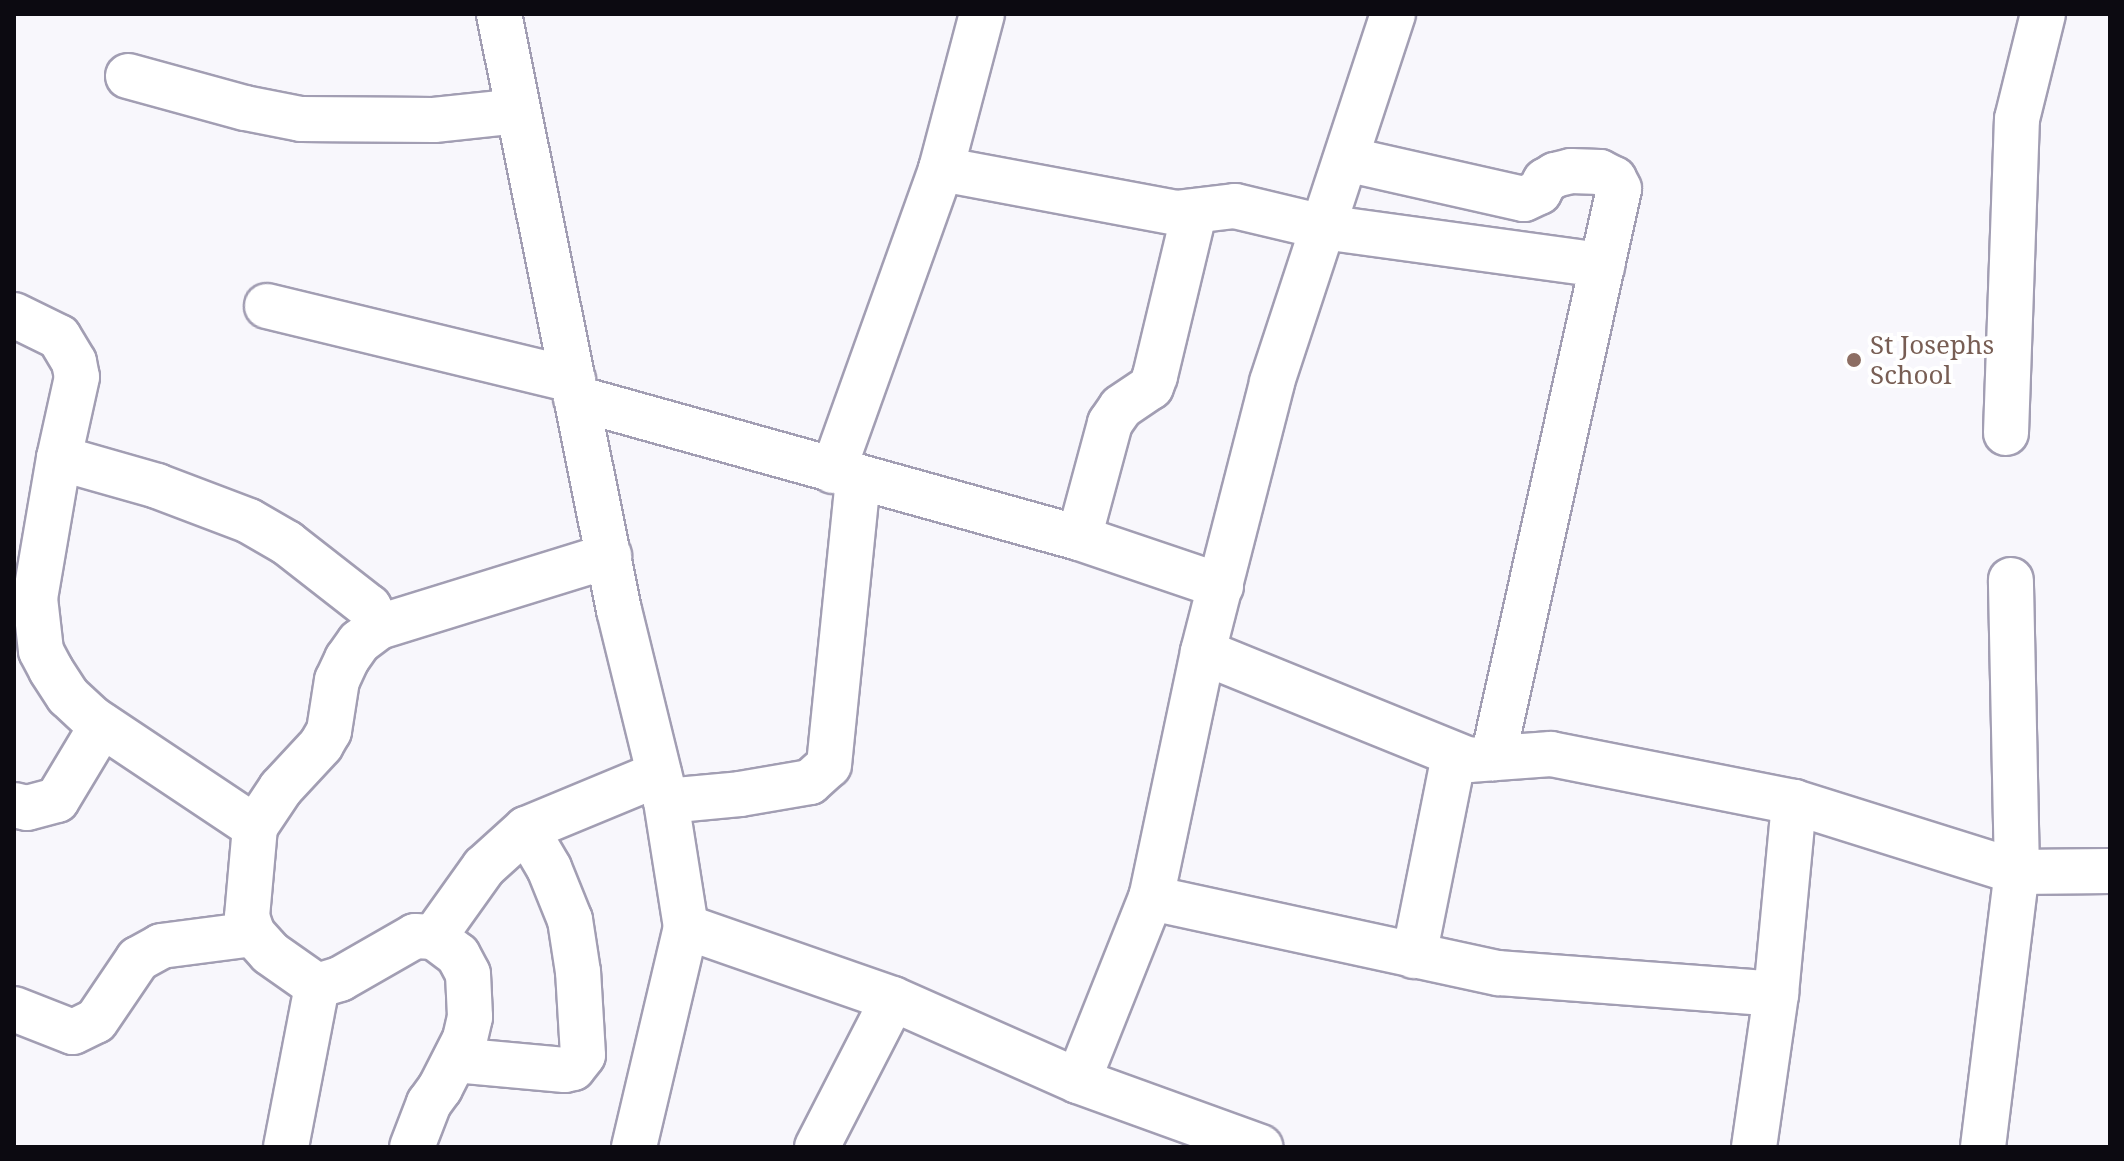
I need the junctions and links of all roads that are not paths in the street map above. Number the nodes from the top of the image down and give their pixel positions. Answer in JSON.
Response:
{"nodes":[{"id":1,"x":499,"y":14,"type":"edge"},
{"id":2,"x":982,"y":14,"type":"edge"},
{"id":3,"x":1393,"y":14,"type":"edge"},
{"id":4,"x":2043,"y":14,"type":"edge"},
{"id":5,"x":128,"y":76,"type":"dead end"},
{"id":6,"x":518,"y":111,"type":"junction"},
{"id":7,"x":1346,"y":159,"type":"junction"},
{"id":8,"x":941,"y":169,"type":"junction"},
{"id":9,"x":1194,"y":213,"type":"junction"},
{"id":10,"x":1323,"y":227,"type":"junction"},
{"id":11,"x":1602,"y":265,"type":"junction"},
{"id":12,"x":267,"y":306,"type":"dead end"},
{"id":13,"x":14,"y":315,"type":"edge"},
{"id":14,"x":574,"y":389,"type":"junction"},
{"id":15,"x":2006,"y":433,"type":"dead end"},
{"id":16,"x":59,"y":458,"type":"junction"},
{"id":17,"x":846,"y":475,"type":"junction"},
{"id":18,"x":1079,"y":538,"type":"junction"},
{"id":19,"x":609,"y":556,"type":"junction"},
{"id":20,"x":2011,"y":580,"type":"dead end"},
{"id":21,"x":1221,"y":586,"type":"junction"},
{"id":22,"x":26,"y":619,"type":"edge"},
{"id":23,"x":379,"y":627,"type":"junction"},
{"id":24,"x":1203,"y":652,"type":"junction"},
{"id":25,"x":102,"y":725,"type":"junction"},
{"id":26,"x":1474,"y":756,"type":"junction"},
{"id":27,"x":662,"y":787,"type":"junction"},
{"id":28,"x":1794,"y":802,"type":"junction"},
{"id":29,"x":14,"y":805,"type":"edge"},
{"id":30,"x":255,"y":827,"type":"junction"},
{"id":31,"x":526,"y":829,"type":"junction"},
{"id":32,"x":2110,"y":871,"type":"edge"},
{"id":33,"x":2017,"y":872,"type":"junction"},
{"id":34,"x":1151,"y":898,"type":"junction"},
{"id":35,"x":686,"y":927,"type":"junction"},
{"id":36,"x":253,"y":934,"type":"junction"},
{"id":37,"x":434,"y":937,"type":"junction"},
{"id":38,"x":1414,"y":956,"type":"junction"},
{"id":39,"x":317,"y":986,"type":"junction"},
{"id":40,"x":1776,"y":994,"type":"junction"},
{"id":41,"x":893,"y":999,"type":"junction"},
{"id":42,"x":14,"y":1009,"type":"edge"},
{"id":43,"x":455,"y":1060,"type":"junction"},
{"id":44,"x":1078,"y":1081,"type":"junction"},
{"id":45,"x":286,"y":1147,"type":"edge"},
{"id":46,"x":412,"y":1147,"type":"edge"},
{"id":47,"x":634,"y":1147,"type":"edge"},
{"id":48,"x":817,"y":1147,"type":"edge"},
{"id":49,"x":1260,"y":1147,"type":"edge"},
{"id":50,"x":1754,"y":1147,"type":"edge"},
{"id":51,"x":1983,"y":1147,"type":"edge"}],
"edges":[{"from":1,"to":6,"type":"street"},
{"from":2,"to":8,"type":"street"},
{"from":3,"to":7,"type":"street"},
{"from":4,"to":15,"type":"street"},
{"from":5,"to":6,"type":"street"},
{"from":6,"to":14,"type":"street"},
{"from":7,"to":10,"type":"street"},
{"from":7,"to":11,"type":"street"},
{"from":8,"to":9,"type":"street"},
{"from":8,"to":17,"type":"street"},
{"from":9,"to":10,"type":"street"},
{"from":9,"to":18,"type":"street"},
{"from":10,"to":11,"type":"street"},
{"from":10,"to":21,"type":"street"},
{"from":11,"to":26,"type":"street"},
{"from":12,"to":14,"type":"street"},
{"from":13,"to":16,"type":"street"},
{"from":14,"to":17,"type":"street"},
{"from":14,"to":19,"type":"street"},
{"from":16,"to":22,"type":"street"},
{"from":16,"to":23,"type":"street"},
{"from":17,"to":18,"type":"street"},
{"from":17,"to":27,"type":"street"},
{"from":18,"to":21,"type":"street"},
{"from":19,"to":23,"type":"street"},
{"from":19,"to":27,"type":"street"},
{"from":20,"to":33,"type":"street"},
{"from":21,"to":24,"type":"street"},
{"from":22,"to":25,"type":"street"},
{"from":23,"to":30,"type":"street"},
{"from":24,"to":26,"type":"street"},
{"from":24,"to":34,"type":"street"},
{"from":25,"to":29,"type":"street"},
{"from":25,"to":30,"type":"street"},
{"from":26,"to":28,"type":"street"},
{"from":26,"to":38,"type":"street"},
{"from":27,"to":31,"type":"street"},
{"from":27,"to":35,"type":"street"},
{"from":28,"to":33,"type":"street"},
{"from":28,"to":40,"type":"street"},
{"from":30,"to":36,"type":"street"},
{"from":31,"to":37,"type":"street"},
{"from":31,"to":43,"type":"street"},
{"from":32,"to":33,"type":"street"},
{"from":33,"to":51,"type":"street"},
{"from":34,"to":38,"type":"street"},
{"from":34,"to":44,"type":"street"},
{"from":35,"to":41,"type":"street"},
{"from":35,"to":47,"type":"street"},
{"from":36,"to":39,"type":"street"},
{"from":36,"to":42,"type":"street"},
{"from":37,"to":39,"type":"street"},
{"from":37,"to":43,"type":"street"},
{"from":38,"to":40,"type":"street"},
{"from":39,"to":45,"type":"street"},
{"from":40,"to":50,"type":"street"},
{"from":41,"to":44,"type":"street"},
{"from":41,"to":48,"type":"street"},
{"from":43,"to":46,"type":"street"},
{"from":44,"to":49,"type":"street"}]}
